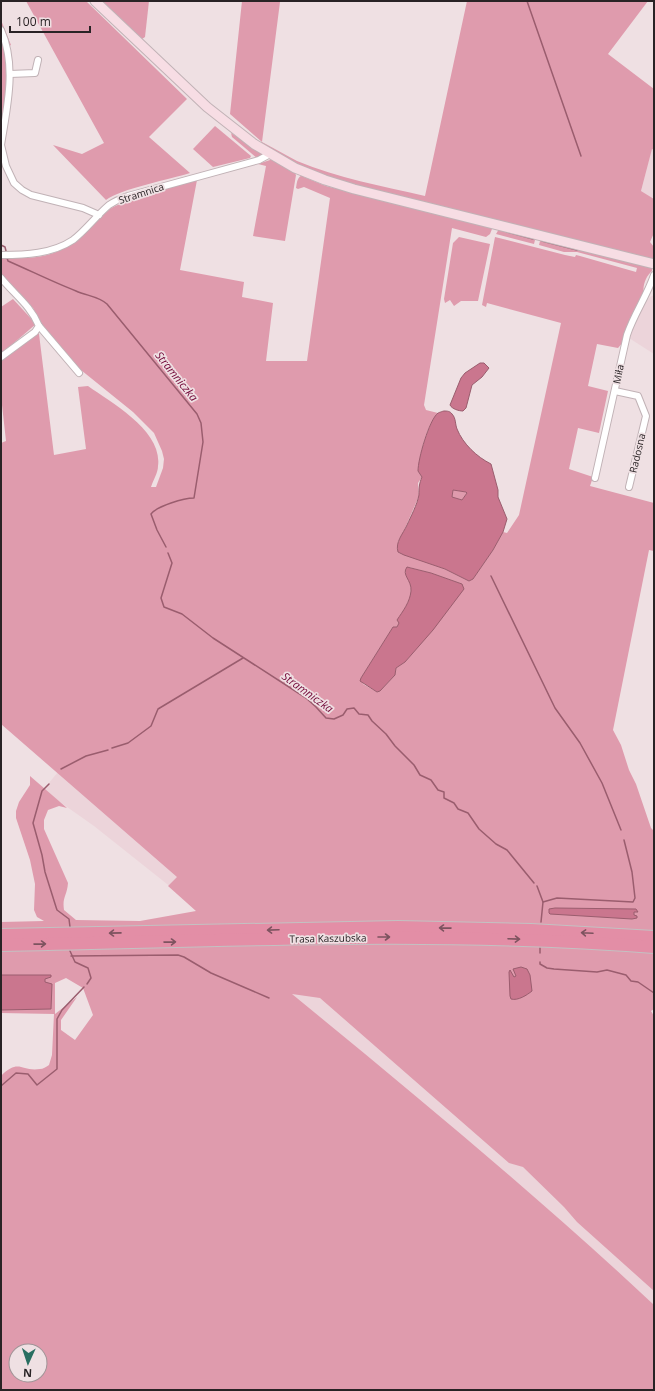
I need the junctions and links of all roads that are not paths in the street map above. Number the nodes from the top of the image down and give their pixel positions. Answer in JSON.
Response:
{"nodes":[{"id":1,"x":95,"y":1,"type":"edge"},
{"id":2,"x":1,"y":30,"type":"edge"},
{"id":3,"x":38,"y":60,"type":"dead end"},
{"id":4,"x":10,"y":74,"type":"junction"},
{"id":5,"x":270,"y":154,"type":"junction"},
{"id":6,"x":99,"y":215,"type":"junction"},
{"id":7,"x":1,"y":255,"type":"edge"},
{"id":8,"x":654,"y":264,"type":"edge"},
{"id":9,"x":654,"y":275,"type":"edge"},
{"id":10,"x":1,"y":278,"type":"edge"},
{"id":11,"x":39,"y":326,"type":"junction"},
{"id":12,"x":1,"y":357,"type":"edge"},
{"id":13,"x":79,"y":373,"type":"dead end"},
{"id":14,"x":615,"y":391,"type":"junction"},
{"id":15,"x":595,"y":478,"type":"dead end"},
{"id":16,"x":630,"y":487,"type":"dead end"},
{"id":17,"x":1,"y":936,"type":"edge"},
{"id":18,"x":654,"y":937,"type":"edge"},
{"id":19,"x":1,"y":945,"type":"edge"},
{"id":20,"x":654,"y":947,"type":"edge"}],
"edges":[{"from":1,"to":5,"type":"main road"},
{"from":2,"to":4,"type":"street"},
{"from":3,"to":4,"type":"street"},
{"from":4,"to":6,"type":"street"},
{"from":5,"to":6,"type":"street","name":"Stramnica"},
{"from":5,"to":8,"type":"main road"},
{"from":6,"to":7,"type":"street","name":"Stramnica"},
{"from":9,"to":14,"type":"street","name":"Miła"},
{"from":10,"to":11,"type":"street"},
{"from":11,"to":12,"type":"street"},
{"from":11,"to":13,"type":"street"},
{"from":14,"to":15,"type":"street","name":"Miła"},
{"from":14,"to":16,"type":"street","name":"Radosna"},
{"from":18,"to":17,"type":"highway","name":"Trasa Kaszubska","one_way":true},
{"from":19,"to":20,"type":"highway","name":"Trasa Kaszubska","one_way":true}]}
